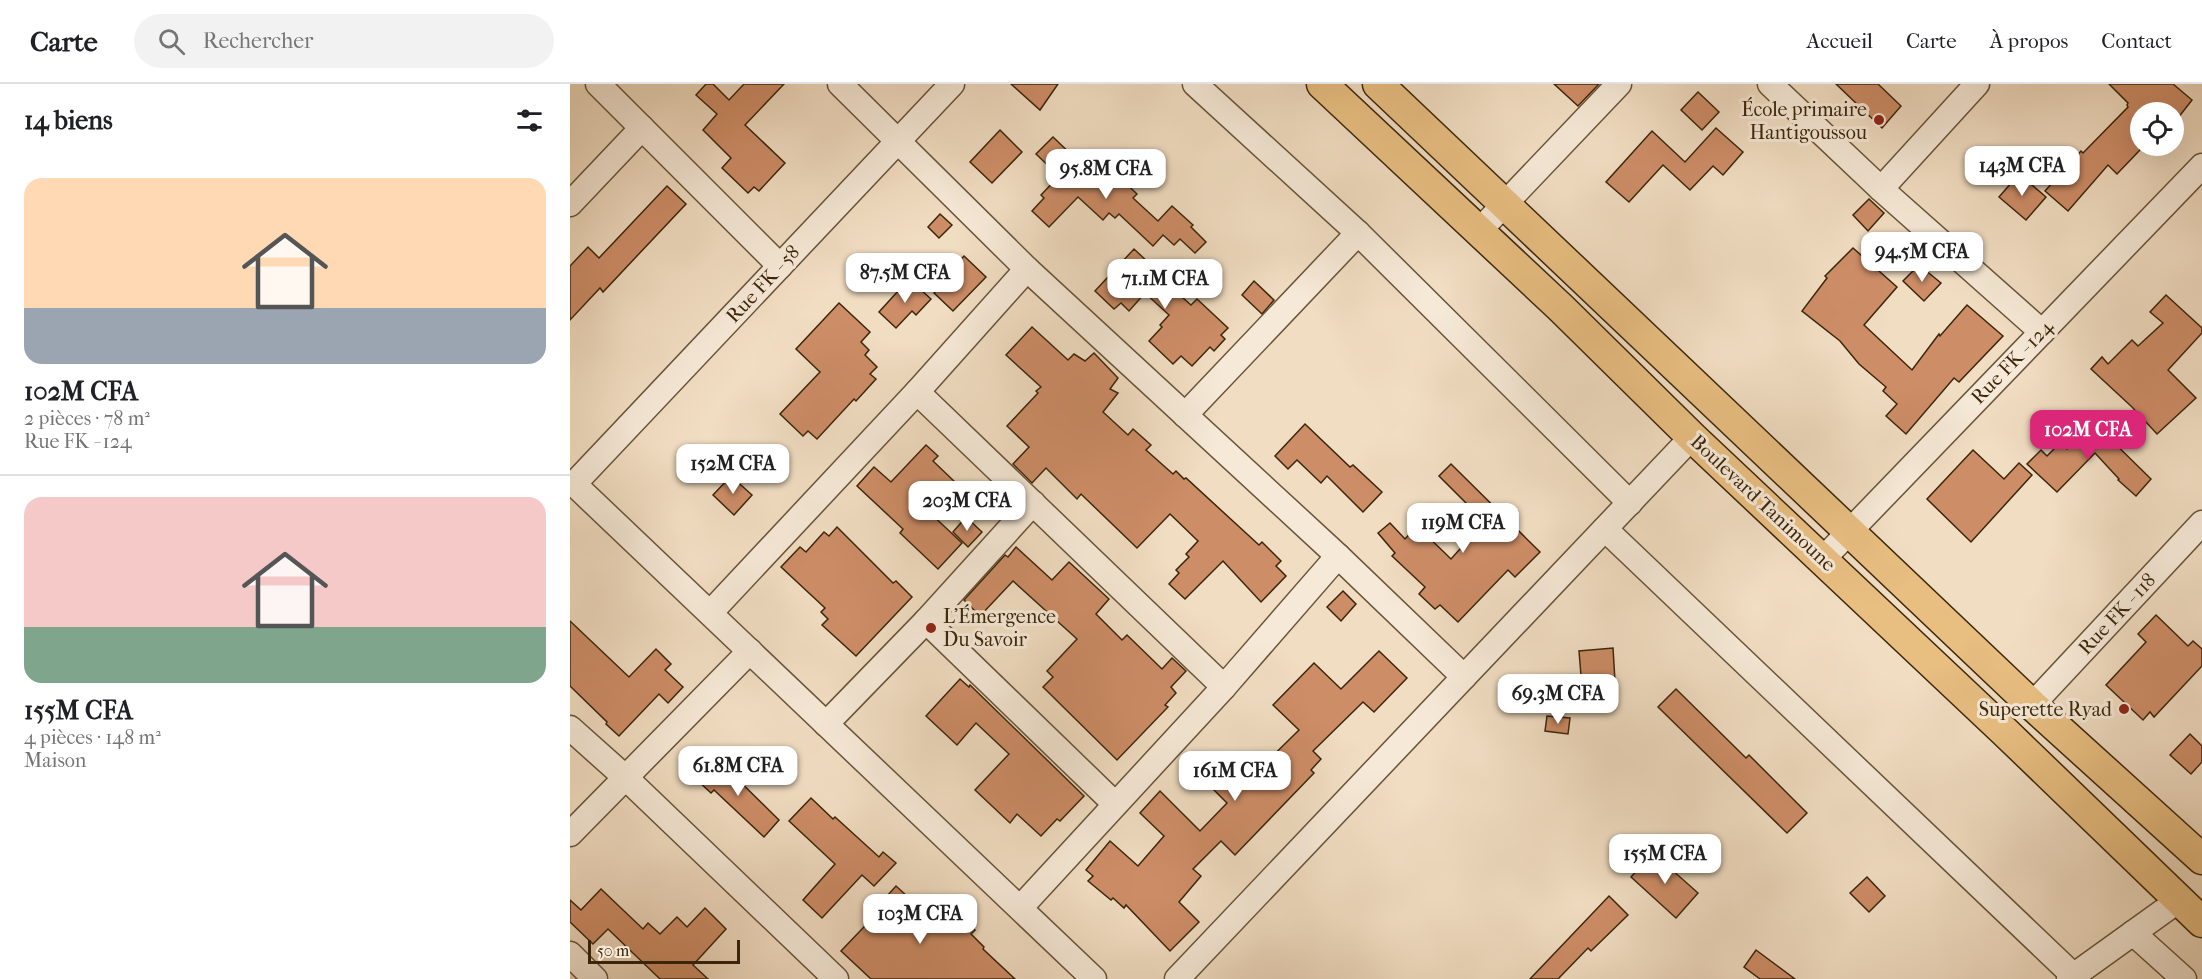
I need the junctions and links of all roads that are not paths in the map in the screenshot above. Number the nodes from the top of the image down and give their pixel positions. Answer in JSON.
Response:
{"nodes":[{"id":1,"x":598,"y":84,"type":"edge"},
{"id":2,"x":840,"y":84,"type":"edge"},
{"id":3,"x":952,"y":84,"type":"edge"},
{"id":4,"x":1195,"y":84,"type":"edge"},
{"id":5,"x":1322,"y":84,"type":"edge"},
{"id":6,"x":1378,"y":84,"type":"edge"},
{"id":7,"x":1619,"y":84,"type":"edge"},
{"id":8,"x":1770,"y":84,"type":"edge"},
{"id":9,"x":1977,"y":84,"type":"edge"},
{"id":10,"x":642,"y":128,"type":"junction"},
{"id":11,"x":898,"y":141,"type":"junction"},
{"id":12,"x":2202,"y":166,"type":"edge"},
{"id":13,"x":1881,"y":189,"type":"junction"},
{"id":14,"x":570,"y":204,"type":"edge"},
{"id":15,"x":1506,"y":204,"type":"junction"},
{"id":16,"x":1479,"y":231,"type":"junction"},
{"id":17,"x":1358,"y":233,"type":"junction"},
{"id":18,"x":780,"y":266,"type":"junction"},
{"id":19,"x":1027,"y":269,"type":"junction"},
{"id":20,"x":2042,"y":332,"type":"junction"},
{"id":21,"x":917,"y":392,"type":"junction"},
{"id":22,"x":1185,"y":415,"type":"junction"},
{"id":23,"x":1692,"y":437,"type":"junction"},
{"id":24,"x":572,"y":484,"type":"edge"},
{"id":25,"x":1033,"y":503,"type":"junction"},
{"id":26,"x":1630,"y":503,"type":"junction"},
{"id":27,"x":2202,"y":523,"type":"edge"},
{"id":28,"x":1605,"y":529,"type":"junction"},
{"id":29,"x":1848,"y":532,"type":"junction"},
{"id":30,"x":1338,"y":556,"type":"junction"},
{"id":31,"x":1823,"y":559,"type":"junction"},
{"id":32,"x":710,"y":613,"type":"junction"},
{"id":33,"x":926,"y":621,"type":"junction"},
{"id":34,"x":750,"y":651,"type":"junction"},
{"id":35,"x":1464,"y":677,"type":"junction"},
{"id":36,"x":1224,"y":687,"type":"junction"},
{"id":37,"x":2032,"y":705,"type":"junction"},
{"id":38,"x":826,"y":724,"type":"junction"},
{"id":39,"x":570,"y":728,"type":"edge"},
{"id":40,"x":626,"y":778,"type":"junction"},
{"id":41,"x":1115,"y":804,"type":"junction"},
{"id":42,"x":570,"y":834,"type":"edge"},
{"id":43,"x":2202,"y":859,"type":"edge"},
{"id":44,"x":2202,"y":878,"type":"edge"},
{"id":45,"x":2179,"y":900,"type":"junction"},
{"id":46,"x":1020,"y":908,"type":"junction"},
{"id":47,"x":2202,"y":922,"type":"edge"},
{"id":48,"x":2133,"y":933,"type":"junction"},
{"id":49,"x":570,"y":954,"type":"edge"},
{"id":50,"x":2073,"y":978,"type":"edge"},
{"id":51,"x":595,"y":979,"type":"edge"},
{"id":52,"x":836,"y":979,"type":"edge"},
{"id":53,"x":1094,"y":979,"type":"edge"},
{"id":54,"x":1177,"y":979,"type":"edge"},
{"id":55,"x":2184,"y":979,"type":"edge"}],
"edges":[{"from":1,"to":10,"type":"street"},
{"from":2,"to":11,"type":"street"},
{"from":3,"to":11,"type":"street","name":"Rue FK - 58"},
{"from":4,"to":17,"type":"street"},
{"from":5,"to":16,"type":"main road","name":"Boulevard Tanimoune"},
{"from":6,"to":15,"type":"main road","name":"Boulevard Tanimoune"},
{"from":7,"to":15,"type":"street"},
{"from":8,"to":13,"type":"street"},
{"from":9,"to":13,"type":"street"},
{"from":10,"to":14,"type":"street"},
{"from":10,"to":18,"type":"street"},
{"from":11,"to":18,"type":"street","name":"Rue FK - 58"},
{"from":11,"to":19,"type":"street"},
{"from":12,"to":20,"type":"street","name":"Rue FK - 124"},
{"from":13,"to":20,"type":"street"},
{"from":15,"to":16,"type":"street"},
{"from":15,"to":29,"type":"main road","name":"Boulevard Tanimoune"},
{"from":16,"to":23,"type":"main road","name":"Boulevard Tanimoune"},
{"from":17,"to":22,"type":"street"},
{"from":17,"to":26,"type":"street"},
{"from":18,"to":24,"type":"street","name":"Rue FK - 58"},
{"from":19,"to":21,"type":"street"},
{"from":19,"to":22,"type":"street"},
{"from":20,"to":29,"type":"street","name":"Rue FK - 124"},
{"from":21,"to":25,"type":"street"},
{"from":21,"to":32,"type":"street"},
{"from":22,"to":30,"type":"street"},
{"from":23,"to":26,"type":"street"},
{"from":23,"to":31,"type":"main road","name":"Boulevard Tanimoune"},
{"from":24,"to":32,"type":"street"},
{"from":25,"to":33,"type":"street"},
{"from":25,"to":36,"type":"street"},
{"from":26,"to":28,"type":"street"},
{"from":27,"to":37,"type":"street","name":"Rue FK - 118"},
{"from":28,"to":35,"type":"street"},
{"from":28,"to":50,"type":"street"},
{"from":29,"to":31,"type":"street","name":"Rue FK - 124"},
{"from":29,"to":37,"type":"main road","name":"Boulevard Tanimoune"},
{"from":30,"to":35,"type":"street"},
{"from":30,"to":36,"type":"street"},
{"from":31,"to":45,"type":"main road","name":"Boulevard Tanimoune"},
{"from":32,"to":34,"type":"street"},
{"from":33,"to":38,"type":"street"},
{"from":33,"to":41,"type":"street"},
{"from":34,"to":38,"type":"street"},
{"from":34,"to":40,"type":"street"},
{"from":35,"to":54,"type":"street"},
{"from":36,"to":41,"type":"street"},
{"from":37,"to":43,"type":"main road","name":"Boulevard Tanimoune"},
{"from":38,"to":46,"type":"street"},
{"from":39,"to":40,"type":"street"},
{"from":40,"to":42,"type":"street"},
{"from":40,"to":52,"type":"street"},
{"from":41,"to":46,"type":"street"},
{"from":44,"to":45,"type":"main road"},
{"from":45,"to":47,"type":"main road","name":"Boulevard Tanimoune"},
{"from":45,"to":48,"type":"street"},
{"from":46,"to":53,"type":"street"},
{"from":48,"to":50,"type":"street"},
{"from":48,"to":55,"type":"street"},
{"from":49,"to":51,"type":"street"}]}
